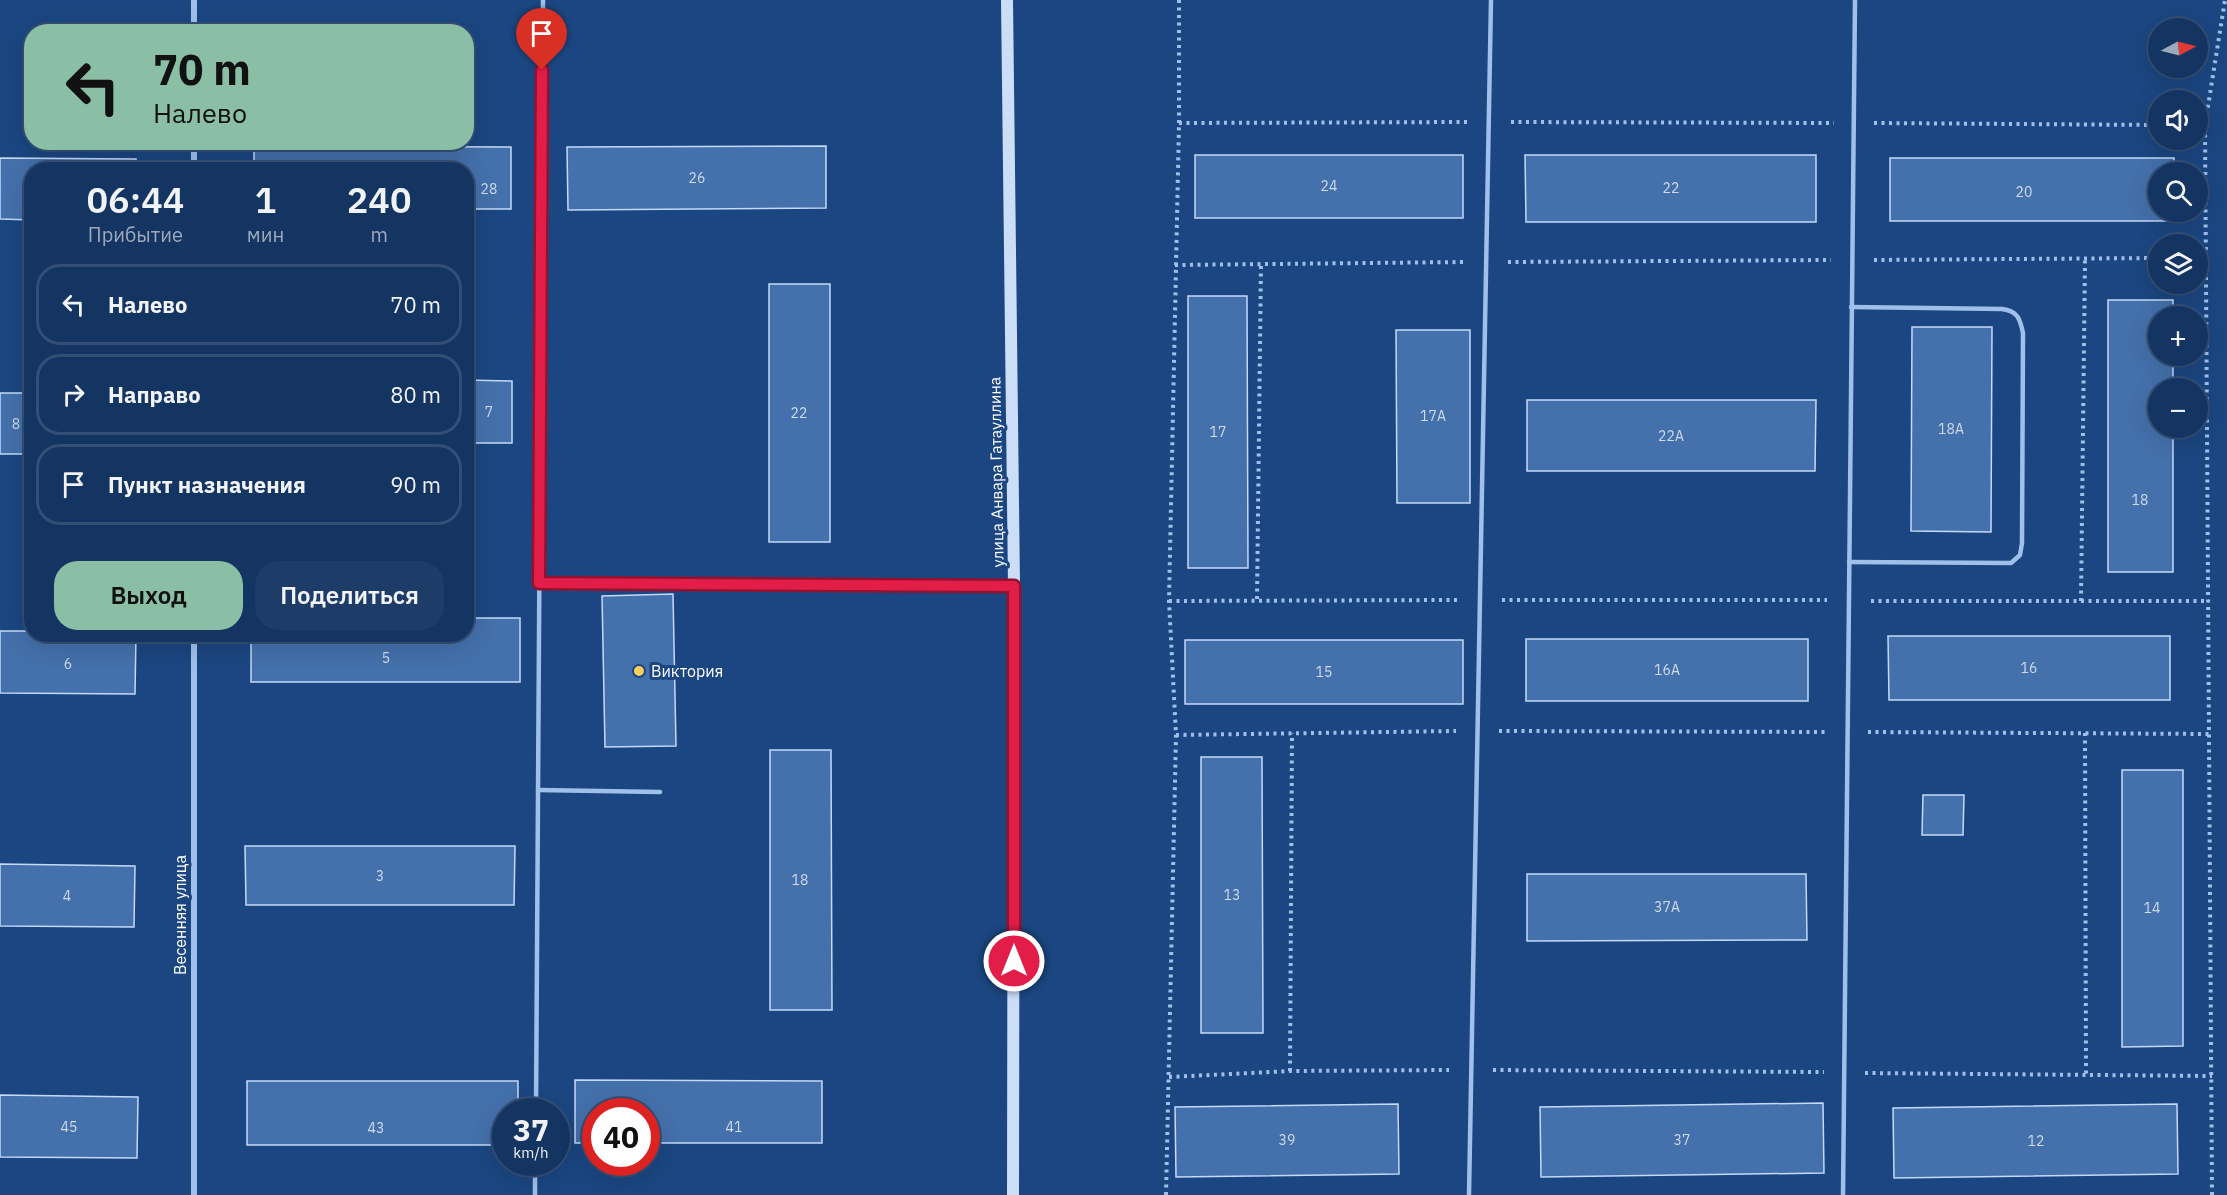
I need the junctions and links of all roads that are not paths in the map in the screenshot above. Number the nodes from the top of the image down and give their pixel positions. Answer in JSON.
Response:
{"nodes":[{"id":1,"x":195,"y":0,"type":"edge"},
{"id":2,"x":543,"y":0,"type":"edge"},
{"id":3,"x":1007,"y":0,"type":"edge"},
{"id":4,"x":1491,"y":0,"type":"edge"},
{"id":5,"x":1855,"y":0,"type":"edge"},
{"id":6,"x":194,"y":24,"type":"edge"},
{"id":7,"x":1851,"y":307,"type":"junction"},
{"id":8,"x":1849,"y":562,"type":"junction"},
{"id":9,"x":539,"y":583,"type":"junction"},
{"id":10,"x":1014,"y":586,"type":"junction"},
{"id":11,"x":194,"y":642,"type":"edge"},
{"id":12,"x":538,"y":790,"type":"junction"},
{"id":13,"x":660,"y":792,"type":"dead end"},
{"id":14,"x":536,"y":1098,"type":"edge"},
{"id":15,"x":535,"y":1176,"type":"edge"},
{"id":16,"x":194,"y":1195,"type":"edge"},
{"id":17,"x":535,"y":1195,"type":"edge"},
{"id":18,"x":1013,"y":1195,"type":"edge"},
{"id":19,"x":1470,"y":1195,"type":"edge"},
{"id":20,"x":1843,"y":1195,"type":"edge"}],
"edges":[{"from":1,"to":6,"type":"street"},
{"from":2,"to":9,"type":"lane"},
{"from":3,"to":10,"type":"street","name":"улица Анвара Гатауллина"},
{"from":4,"to":19,"type":"lane"},
{"from":5,"to":7,"type":"lane"},
{"from":7,"to":8,"type":"lane"},
{"from":7,"to":8,"type":"lane"},
{"from":8,"to":20,"type":"lane"},
{"from":9,"to":10,"type":"lane"},
{"from":9,"to":12,"type":"lane"},
{"from":10,"to":18,"type":"street","name":"улица Анвара Гатауллина"},
{"from":11,"to":16,"type":"street","name":"Весенняя улица"},
{"from":12,"to":13,"type":"lane"},
{"from":12,"to":14,"type":"lane"},
{"from":15,"to":17,"type":"lane"}]}
